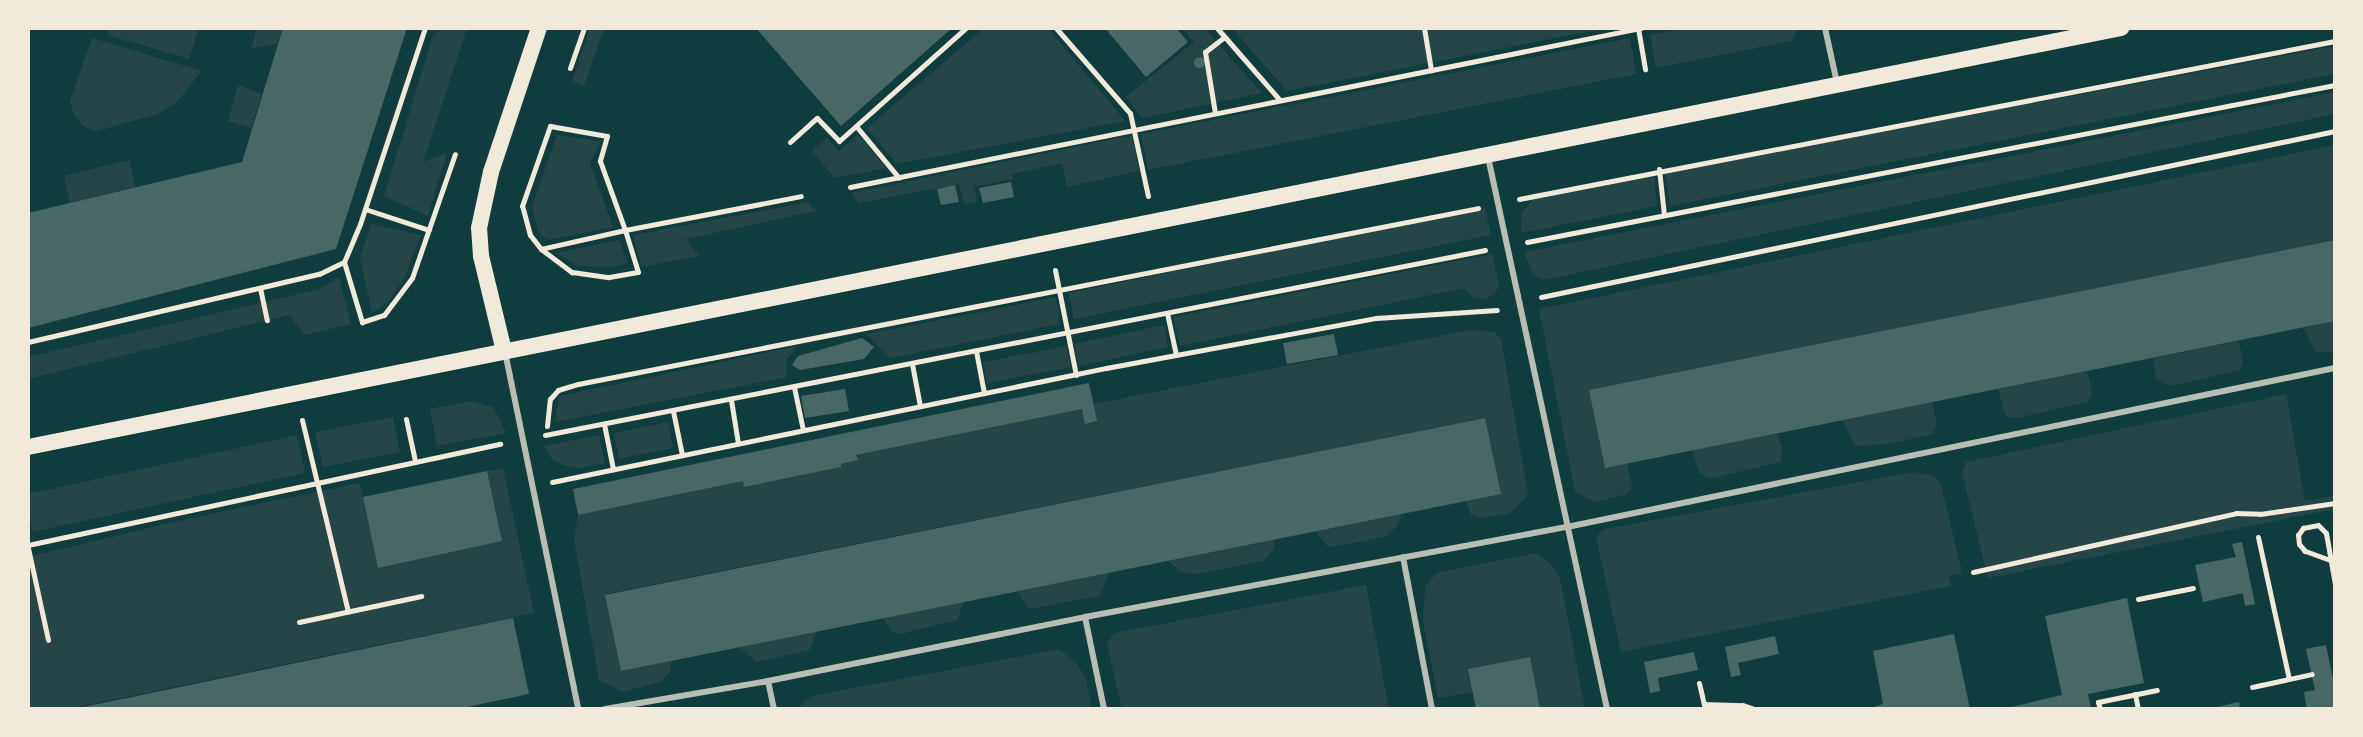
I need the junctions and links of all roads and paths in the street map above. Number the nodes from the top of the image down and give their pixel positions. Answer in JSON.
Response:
{"nodes":[{"id":1,"x":425,"y":28,"type":"edge"},
{"id":2,"x":539,"y":28,"type":"edge"},
{"id":3,"x":584,"y":28,"type":"edge"},
{"id":4,"x":966,"y":28,"type":"edge"},
{"id":5,"x":1056,"y":28,"type":"edge"},
{"id":6,"x":1217,"y":28,"type":"edge"},
{"id":7,"x":1424,"y":28,"type":"edge"},
{"id":8,"x":1639,"y":28,"type":"edge"},
{"id":9,"x":1825,"y":28,"type":"edge"},
{"id":10,"x":2121,"y":28,"type":"edge"},
{"id":11,"x":1224,"y":37,"type":"junction"},
{"id":12,"x":2335,"y":41,"type":"edge"},
{"id":13,"x":570,"y":68,"type":"dead end"},
{"id":14,"x":1645,"y":69,"type":"dead end"},
{"id":15,"x":1431,"y":70,"type":"junction"},
{"id":16,"x":1837,"y":83,"type":"junction"},
{"id":17,"x":2335,"y":85,"type":"edge"},
{"id":18,"x":1280,"y":100,"type":"junction"},
{"id":19,"x":1215,"y":113,"type":"junction"},
{"id":20,"x":856,"y":126,"type":"junction"},
{"id":21,"x":1135,"y":130,"type":"junction"},
{"id":22,"x":2335,"y":131,"type":"edge"},
{"id":23,"x":790,"y":142,"type":"dead end"},
{"id":24,"x":455,"y":154,"type":"dead end"},
{"id":25,"x":1487,"y":154,"type":"junction"},
{"id":26,"x":1659,"y":169,"type":"junction"},
{"id":27,"x":900,"y":179,"type":"junction"},
{"id":28,"x":850,"y":187,"type":"dead end"},
{"id":29,"x":801,"y":196,"type":"dead end"},
{"id":30,"x":1498,"y":204,"type":"junction"},
{"id":31,"x":365,"y":209,"type":"junction"},
{"id":32,"x":1664,"y":215,"type":"junction"},
{"id":33,"x":1153,"y":221,"type":"junction"},
{"id":34,"x":429,"y":230,"type":"junction"},
{"id":35,"x":625,"y":230,"type":"junction"},
{"id":36,"x":1049,"y":242,"type":"junction"},
{"id":37,"x":1507,"y":246,"type":"junction"},
{"id":38,"x":541,"y":249,"type":"junction"},
{"id":39,"x":344,"y":262,"type":"junction"},
{"id":40,"x":260,"y":288,"type":"junction"},
{"id":41,"x":1059,"y":291,"type":"junction"},
{"id":42,"x":1519,"y":302,"type":"junction"},
{"id":43,"x":1167,"y":313,"type":"junction"},
{"id":44,"x":267,"y":320,"type":"dead end"},
{"id":45,"x":1067,"y":333,"type":"junction"},
{"id":46,"x":28,"y":342,"type":"edge"},
{"id":47,"x":504,"y":351,"type":"junction"},
{"id":48,"x":976,"y":351,"type":"junction"},
{"id":49,"x":1176,"y":355,"type":"junction"},
{"id":50,"x":912,"y":364,"type":"junction"},
{"id":51,"x":2335,"y":368,"type":"edge"},
{"id":52,"x":1076,"y":375,"type":"junction"},
{"id":53,"x":794,"y":387,"type":"junction"},
{"id":54,"x":296,"y":392,"type":"junction"},
{"id":55,"x":984,"y":393,"type":"junction"},
{"id":56,"x":731,"y":400,"type":"junction"},
{"id":57,"x":920,"y":406,"type":"junction"},
{"id":58,"x":673,"y":411,"type":"junction"},
{"id":59,"x":406,"y":419,"type":"dead end"},
{"id":60,"x":604,"y":424,"type":"junction"},
{"id":61,"x":803,"y":430,"type":"junction"},
{"id":62,"x":547,"y":435,"type":"junction"},
{"id":63,"x":523,"y":440,"type":"junction"},
{"id":64,"x":738,"y":443,"type":"junction"},
{"id":65,"x":28,"y":447,"type":"edge"},
{"id":66,"x":682,"y":455,"type":"junction"},
{"id":67,"x":415,"y":461,"type":"junction"},
{"id":68,"x":613,"y":469,"type":"junction"},
{"id":69,"x":555,"y":481,"type":"junction"},
{"id":70,"x":317,"y":482,"type":"junction"},
{"id":71,"x":532,"y":486,"type":"junction"},
{"id":72,"x":558,"y":497,"type":"dead end"},
{"id":73,"x":2335,"y":503,"type":"edge"},
{"id":74,"x":1567,"y":527,"type":"junction"},
{"id":75,"x":2258,"y":537,"type":"dead end"},
{"id":76,"x":28,"y":546,"type":"edge"},
{"id":77,"x":1403,"y":557,"type":"junction"},
{"id":78,"x":2330,"y":560,"type":"junction"},
{"id":79,"x":1973,"y":572,"type":"dead end"},
{"id":80,"x":2335,"y":584,"type":"edge"},
{"id":81,"x":2193,"y":588,"type":"dead end"},
{"id":82,"x":421,"y":596,"type":"dead end"},
{"id":83,"x":2138,"y":599,"type":"dead end"},
{"id":84,"x":348,"y":612,"type":"junction"},
{"id":85,"x":1085,"y":617,"type":"junction"},
{"id":86,"x":299,"y":622,"type":"dead end"},
{"id":87,"x":48,"y":640,"type":"dead end"},
{"id":88,"x":2312,"y":674,"type":"dead end"},
{"id":89,"x":2289,"y":679,"type":"junction"},
{"id":90,"x":768,"y":681,"type":"junction"},
{"id":91,"x":1699,"y":683,"type":"dead end"},
{"id":92,"x":2252,"y":687,"type":"dead end"},
{"id":93,"x":2157,"y":690,"type":"dead end"},
{"id":94,"x":2135,"y":694,"type":"junction"},
{"id":95,"x":578,"y":709,"type":"edge"},
{"id":96,"x":605,"y":709,"type":"edge"},
{"id":97,"x":774,"y":709,"type":"edge"},
{"id":98,"x":1104,"y":709,"type":"edge"},
{"id":99,"x":1432,"y":709,"type":"edge"},
{"id":100,"x":1607,"y":709,"type":"edge"},
{"id":101,"x":1754,"y":709,"type":"edge"},
{"id":102,"x":2100,"y":709,"type":"edge"},
{"id":103,"x":2138,"y":709,"type":"edge"}],
"edges":[{"from":1,"to":31,"type":"path"},
{"from":2,"to":47,"type":"main road"},
{"from":3,"to":13,"type":"path"},
{"from":4,"to":20,"type":"path"},
{"from":5,"to":21,"type":"path"},
{"from":6,"to":11,"type":"path"},
{"from":7,"to":15,"type":"path"},
{"from":8,"to":14,"type":"path"},
{"from":8,"to":15,"type":"path"},
{"from":9,"to":16,"type":"lane"},
{"from":10,"to":16,"type":"main road"},
{"from":11,"to":18,"type":"path"},
{"from":11,"to":19,"type":"path"},
{"from":12,"to":26,"type":"path"},
{"from":15,"to":18,"type":"path"},
{"from":16,"to":25,"type":"main road"},
{"from":17,"to":32,"type":"path"},
{"from":18,"to":19,"type":"path"},
{"from":19,"to":21,"type":"path"},
{"from":20,"to":23,"type":"path"},
{"from":20,"to":27,"type":"path"},
{"from":21,"to":27,"type":"path"},
{"from":21,"to":33,"type":"path"},
{"from":22,"to":42,"type":"path"},
{"from":24,"to":34,"type":"path"},
{"from":25,"to":30,"type":"lane"},
{"from":25,"to":33,"type":"main road"},
{"from":26,"to":30,"type":"path"},
{"from":26,"to":32,"type":"path"},
{"from":27,"to":28,"type":"path"},
{"from":29,"to":35,"type":"path"},
{"from":30,"to":37,"type":"lane"},
{"from":30,"to":41,"type":"path"},
{"from":31,"to":34,"type":"path"},
{"from":31,"to":39,"type":"path"},
{"from":32,"to":37,"type":"path"},
{"from":33,"to":36,"type":"main road"},
{"from":34,"to":39,"type":"path"},
{"from":35,"to":38,"type":"path"},
{"from":35,"to":38,"type":"path"},
{"from":35,"to":38,"type":"path"},
{"from":36,"to":41,"type":"path"},
{"from":36,"to":47,"type":"main road"},
{"from":37,"to":42,"type":"lane"},
{"from":37,"to":43,"type":"path"},
{"from":39,"to":40,"type":"path"},
{"from":40,"to":44,"type":"path"},
{"from":40,"to":46,"type":"path"},
{"from":41,"to":45,"type":"path"},
{"from":41,"to":62,"type":"path"},
{"from":42,"to":49,"type":"path"},
{"from":42,"to":74,"type":"lane"},
{"from":43,"to":45,"type":"path"},
{"from":43,"to":49,"type":"path"},
{"from":45,"to":48,"type":"path"},
{"from":45,"to":52,"type":"path"},
{"from":47,"to":54,"type":"main road"},
{"from":47,"to":63,"type":"lane"},
{"from":48,"to":50,"type":"path"},
{"from":48,"to":55,"type":"path"},
{"from":49,"to":52,"type":"path"},
{"from":50,"to":53,"type":"path"},
{"from":50,"to":57,"type":"path"},
{"from":51,"to":74,"type":"lane"},
{"from":52,"to":55,"type":"path"},
{"from":53,"to":56,"type":"path"},
{"from":53,"to":61,"type":"path"},
{"from":54,"to":65,"type":"main road"},
{"from":54,"to":70,"type":"path"},
{"from":55,"to":57,"type":"path"},
{"from":56,"to":58,"type":"path"},
{"from":56,"to":64,"type":"path"},
{"from":57,"to":61,"type":"path"},
{"from":58,"to":60,"type":"path"},
{"from":58,"to":66,"type":"path"},
{"from":59,"to":67,"type":"path"},
{"from":60,"to":62,"type":"path"},
{"from":60,"to":68,"type":"path"},
{"from":61,"to":64,"type":"path"},
{"from":62,"to":63,"type":"path"},
{"from":63,"to":67,"type":"path"},
{"from":63,"to":71,"type":"lane"},
{"from":64,"to":66,"type":"path"},
{"from":66,"to":68,"type":"path"},
{"from":67,"to":70,"type":"path"},
{"from":68,"to":69,"type":"path"},
{"from":69,"to":71,"type":"path"},
{"from":69,"to":72,"type":"path"},
{"from":70,"to":76,"type":"path"},
{"from":70,"to":84,"type":"path"},
{"from":71,"to":95,"type":"lane"},
{"from":73,"to":79,"type":"path"},
{"from":74,"to":77,"type":"lane"},
{"from":74,"to":100,"type":"lane"},
{"from":75,"to":89,"type":"path"},
{"from":76,"to":87,"type":"path"},
{"from":77,"to":85,"type":"lane"},
{"from":77,"to":99,"type":"lane"},
{"from":78,"to":78,"type":"path"},
{"from":78,"to":80,"type":"path"},
{"from":81,"to":83,"type":"path"},
{"from":82,"to":84,"type":"path"},
{"from":84,"to":86,"type":"path"},
{"from":85,"to":90,"type":"lane"},
{"from":85,"to":98,"type":"lane"},
{"from":88,"to":89,"type":"path"},
{"from":89,"to":92,"type":"path"},
{"from":90,"to":96,"type":"lane"},
{"from":90,"to":97,"type":"lane"},
{"from":91,"to":101,"type":"path"},
{"from":93,"to":94,"type":"path"},
{"from":94,"to":102,"type":"path"},
{"from":94,"to":103,"type":"path"}]}
